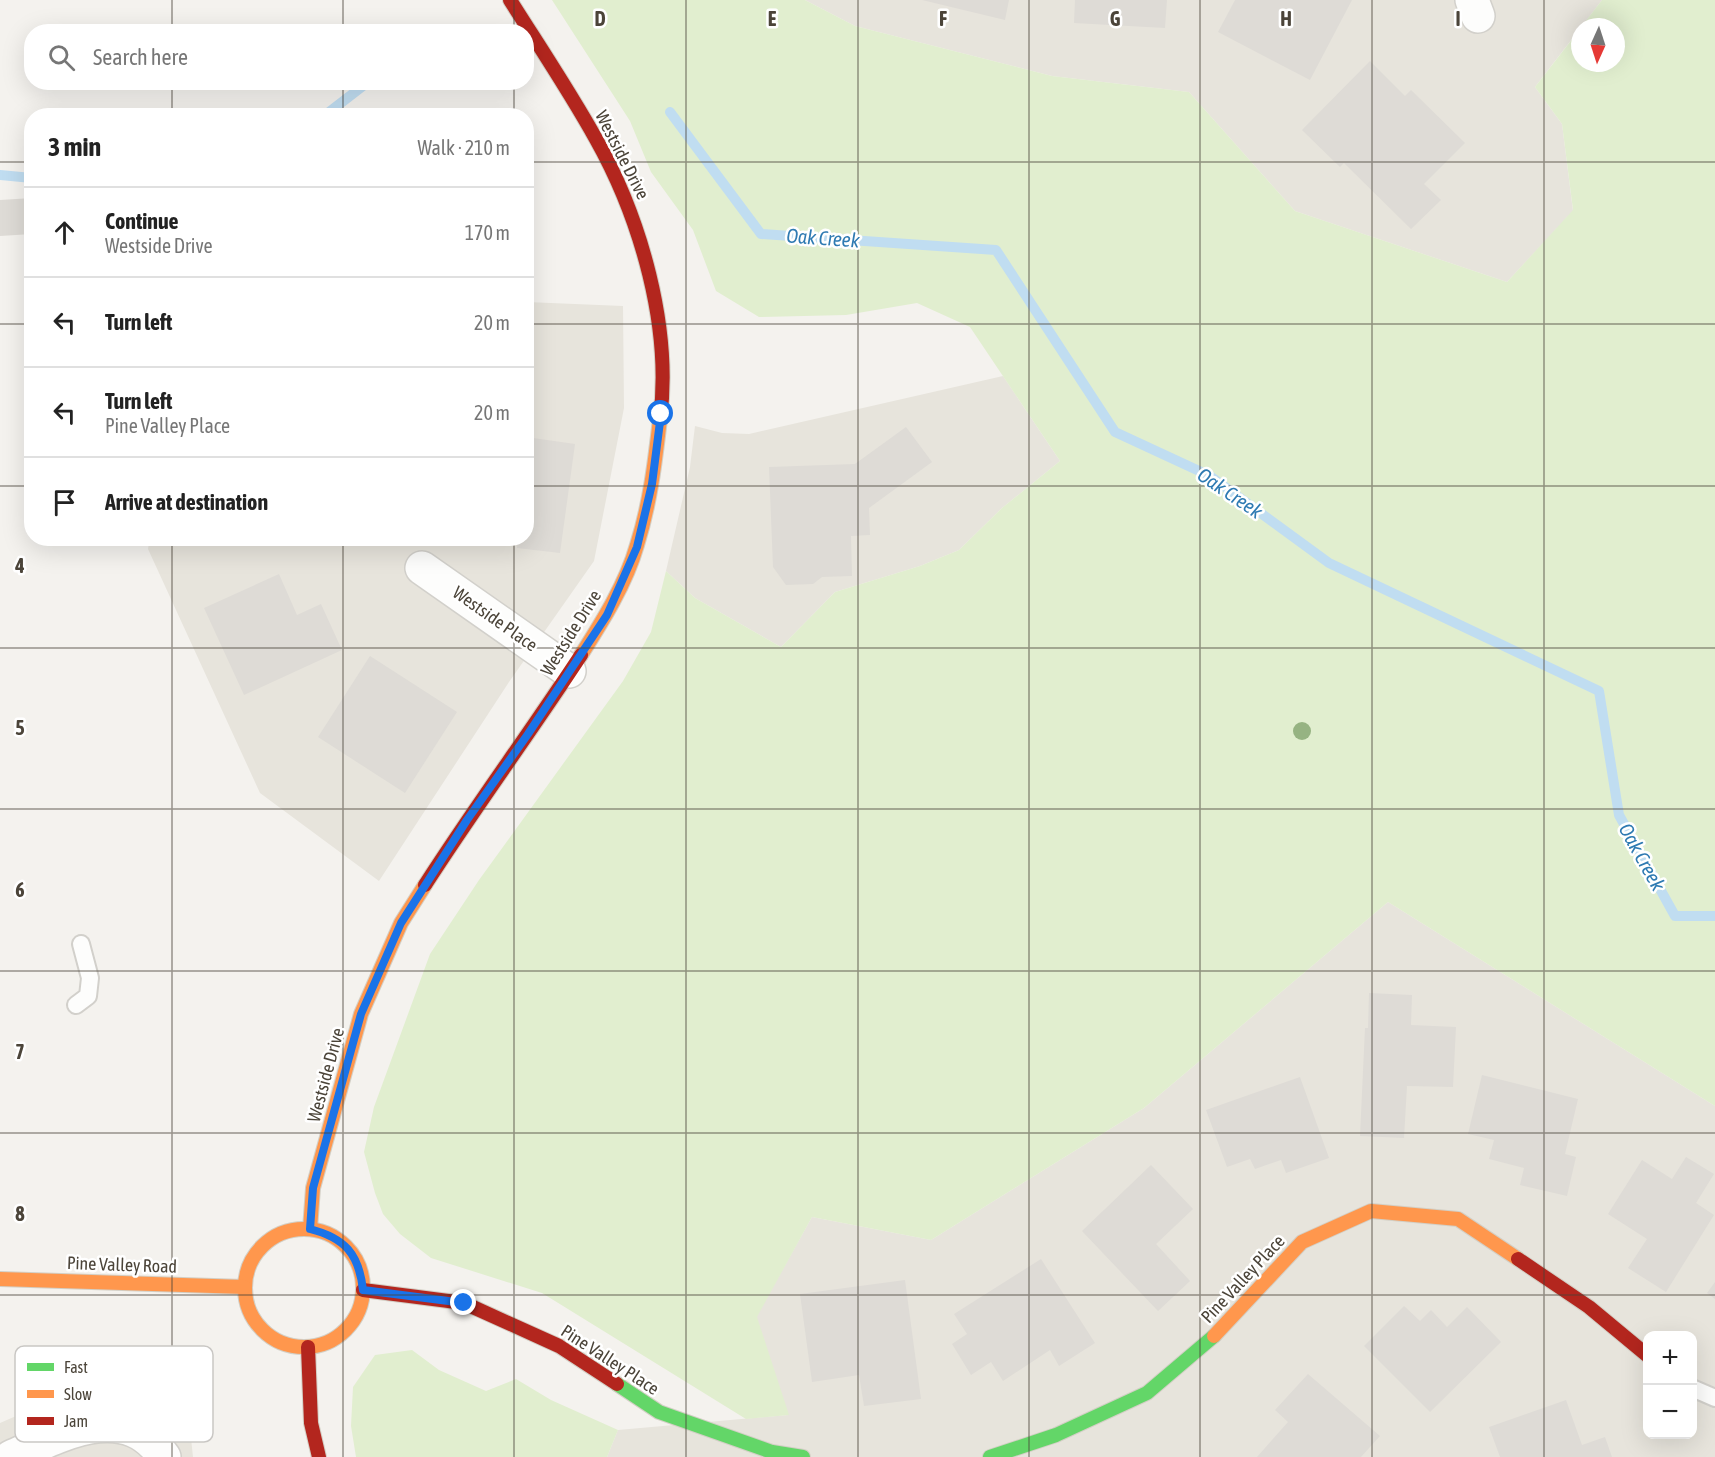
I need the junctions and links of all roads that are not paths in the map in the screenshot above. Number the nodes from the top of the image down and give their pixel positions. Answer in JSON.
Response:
{"nodes":[{"id":1,"x":510,"y":0,"type":"edge"},
{"id":2,"x":525,"y":24,"type":"edge"},
{"id":3,"x":534,"y":39,"type":"edge"},
{"id":4,"x":422,"y":568,"type":"dead end"},
{"id":5,"x":569,"y":671,"type":"junction"},
{"id":6,"x":81,"y":944,"type":"dead end"},
{"id":7,"x":76,"y":1005,"type":"dead end"},
{"id":8,"x":310,"y":1229,"type":"junction"},
{"id":9,"x":0,"y":1280,"type":"edge"},
{"id":10,"x":244,"y":1287,"type":"junction"},
{"id":11,"x":363,"y":1290,"type":"junction"},
{"id":12,"x":308,"y":1347,"type":"junction"},
{"id":13,"x":1643,"y":1353,"type":"edge"},
{"id":14,"x":1697,"y":1390,"type":"edge"},
{"id":15,"x":1715,"y":1398,"type":"edge"},
{"id":16,"x":47,"y":1442,"type":"edge"},
{"id":17,"x":151,"y":1442,"type":"edge"},
{"id":18,"x":11,"y":1457,"type":"edge"},
{"id":19,"x":164,"y":1457,"type":"edge"},
{"id":20,"x":319,"y":1457,"type":"edge"},
{"id":21,"x":803,"y":1457,"type":"edge"},
{"id":22,"x":990,"y":1457,"type":"edge"}],
"edges":[{"from":1,"to":2,"type":"street","name":"Westside Drive"},
{"from":3,"to":5,"type":"street","name":"Westside Drive"},
{"from":4,"to":5,"type":"street","name":"Westside Place"},
{"from":5,"to":8,"type":"street","name":"Westside Drive"},
{"from":6,"to":7,"type":"lane"},
{"from":8,"to":10,"type":"street"},
{"from":8,"to":11,"type":"street"},
{"from":9,"to":10,"type":"street","name":"Pine Valley Road"},
{"from":10,"to":12,"type":"street"},
{"from":11,"to":12,"type":"street"},
{"from":11,"to":21,"type":"street","name":"Pine Valley Place"},
{"from":12,"to":20,"type":"street"},
{"from":13,"to":22,"type":"street","name":"Pine Valley Place"},
{"from":14,"to":15,"type":"lane"},
{"from":16,"to":18,"type":"street"},
{"from":17,"to":19,"type":"street"}]}
